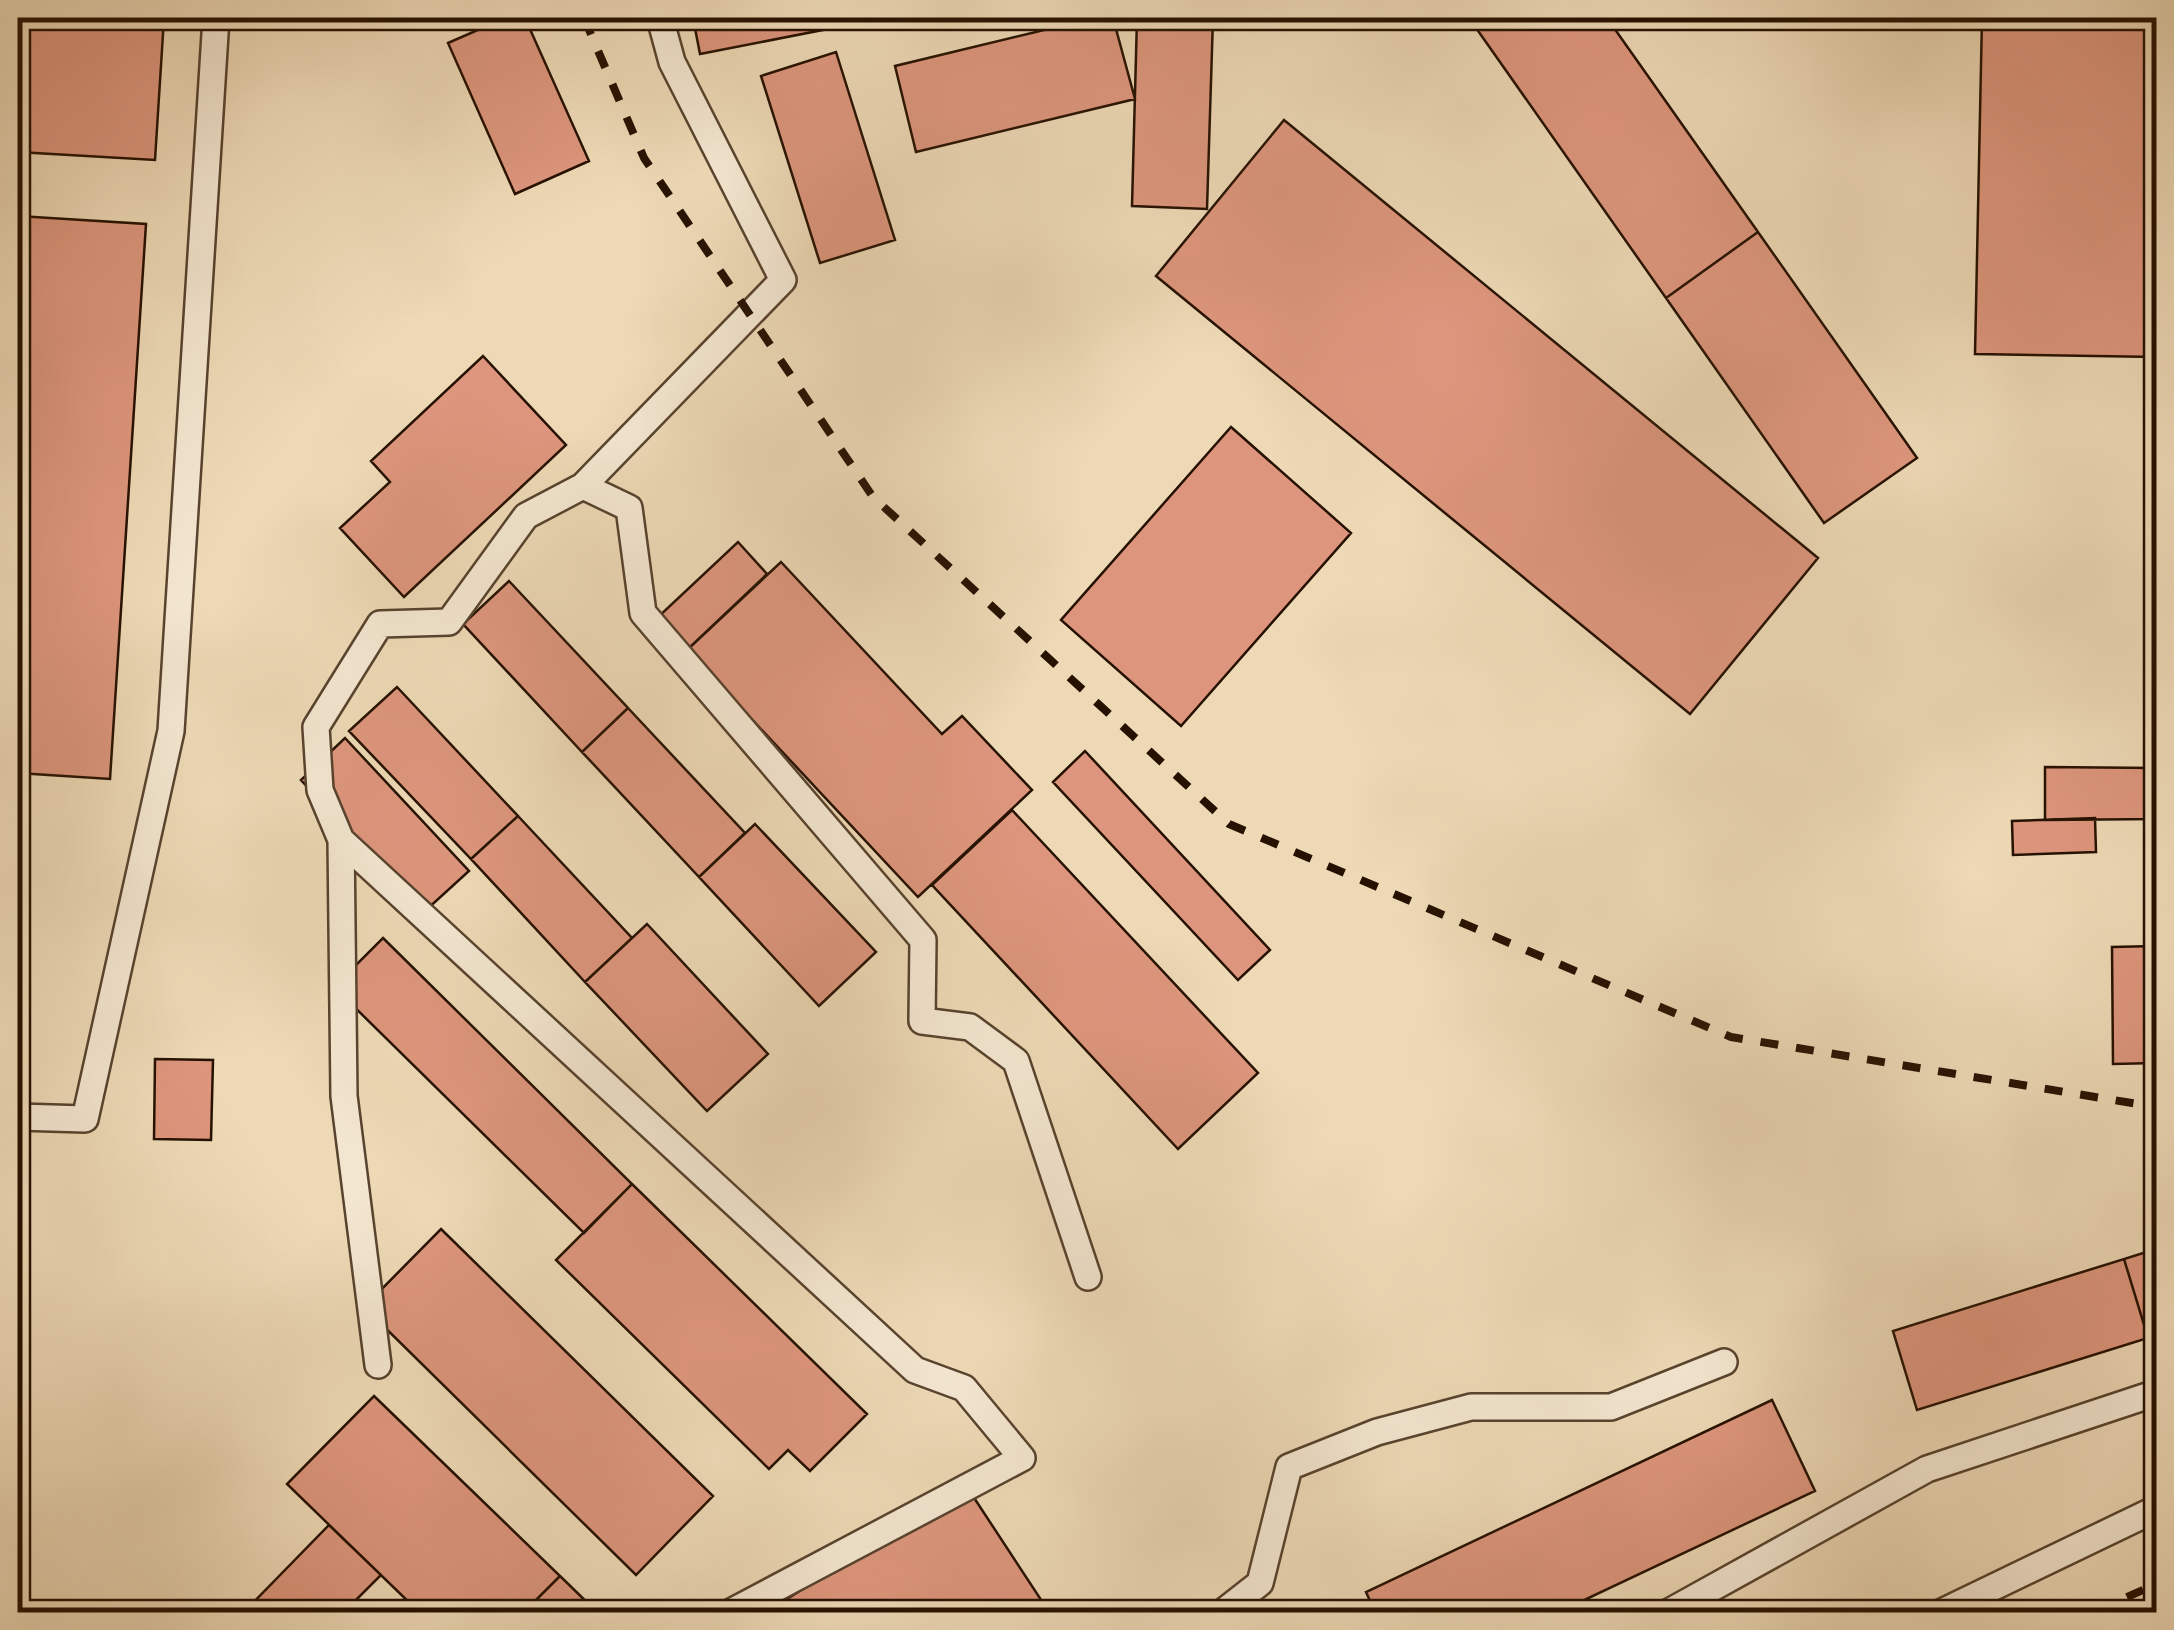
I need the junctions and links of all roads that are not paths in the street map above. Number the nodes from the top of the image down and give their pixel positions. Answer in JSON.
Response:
{"nodes":[{"id":1,"x":216,"y":18,"type":"edge"},
{"id":2,"x":660,"y":18,"type":"edge"},
{"id":3,"x":583,"y":486,"type":"junction"},
{"id":4,"x":341,"y":840,"type":"junction"},
{"id":5,"x":18,"y":1117,"type":"edge"},
{"id":6,"x":1088,"y":1277,"type":"dead end"},
{"id":7,"x":1724,"y":1362,"type":"dead end"},
{"id":8,"x":378,"y":1365,"type":"dead end"},
{"id":9,"x":2156,"y":1392,"type":"edge"},
{"id":10,"x":2156,"y":1510,"type":"edge"},
{"id":11,"x":732,"y":1612,"type":"edge"},
{"id":12,"x":1222,"y":1612,"type":"edge"},
{"id":13,"x":1668,"y":1612,"type":"edge"},
{"id":14,"x":1942,"y":1612,"type":"edge"}],
"edges":[{"from":1,"to":5,"type":"lane"},
{"from":2,"to":3,"type":"lane"},
{"from":3,"to":4,"type":"lane"},
{"from":3,"to":6,"type":"lane"},
{"from":4,"to":8,"type":"lane"},
{"from":4,"to":11,"type":"lane"},
{"from":7,"to":12,"type":"lane"},
{"from":9,"to":13,"type":"lane"},
{"from":10,"to":14,"type":"lane"}]}
